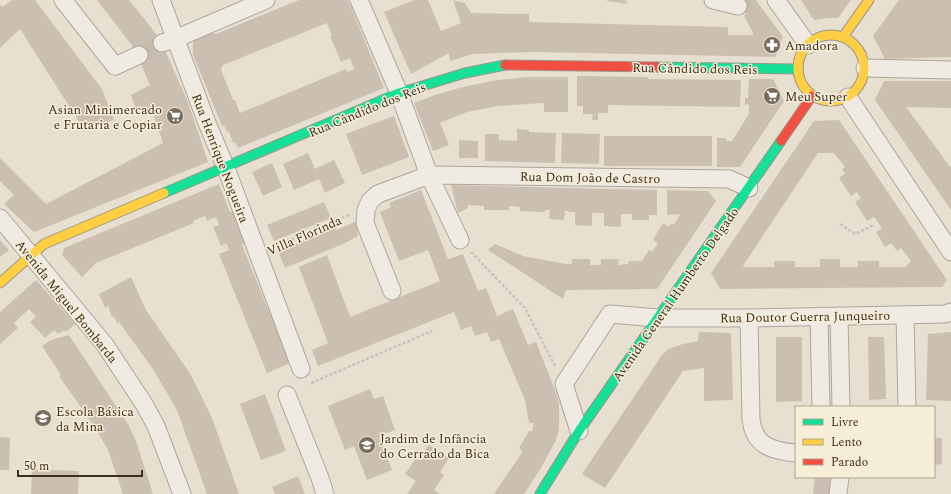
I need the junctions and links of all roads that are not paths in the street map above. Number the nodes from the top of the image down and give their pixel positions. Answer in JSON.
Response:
{"nodes":[{"id":1,"x":63,"y":0,"type":"edge"},
{"id":2,"x":160,"y":0,"type":"edge"},
{"id":3,"x":266,"y":0,"type":"edge"},
{"id":4,"x":359,"y":0,"type":"edge"},
{"id":5,"x":712,"y":0,"type":"edge"},
{"id":6,"x":776,"y":0,"type":"edge"},
{"id":7,"x":869,"y":0,"type":"edge"},
{"id":8,"x":738,"y":6,"type":"tunnel mouth"},
{"id":9,"x":843,"y":37,"type":"junction"},
{"id":10,"x":169,"y":41,"type":"junction"},
{"id":11,"x":808,"y":45,"type":"junction"},
{"id":12,"x":139,"y":54,"type":"tunnel mouth"},
{"id":13,"x":864,"y":68,"type":"junction"},
{"id":14,"x":798,"y":69,"type":"junction"},
{"id":15,"x":951,"y":70,"type":"edge"},
{"id":16,"x":399,"y":93,"type":"junction"},
{"id":17,"x":812,"y":96,"type":"junction"},
{"id":18,"x":848,"y":97,"type":"junction"},
{"id":19,"x":226,"y":168,"type":"junction"},
{"id":20,"x":429,"y":175,"type":"junction"},
{"id":21,"x":749,"y":188,"type":"junction"},
{"id":22,"x":0,"y":218,"type":"edge"},
{"id":23,"x":460,"y":240,"type":"road end"},
{"id":24,"x":951,"y":252,"type":"edge"},
{"id":25,"x":31,"y":255,"type":"junction"},
{"id":26,"x":0,"y":283,"type":"edge"},
{"id":27,"x":392,"y":291,"type":"dead end"},
{"id":28,"x":951,"y":312,"type":"edge"},
{"id":29,"x":905,"y":315,"type":"junction"},
{"id":30,"x":819,"y":316,"type":"junction"},
{"id":31,"x":839,"y":316,"type":"junction"},
{"id":32,"x":658,"y":318,"type":"junction"},
{"id":33,"x":749,"y":318,"type":"junction"},
{"id":34,"x":301,"y":369,"type":"dead end"},
{"id":35,"x":287,"y":395,"type":"road end"},
{"id":36,"x":821,"y":406,"type":"edge"},
{"id":37,"x":841,"y":406,"type":"edge"},
{"id":38,"x":907,"y":406,"type":"edge"},
{"id":39,"x":579,"y":431,"type":"junction"},
{"id":40,"x":795,"y":453,"type":"edge"},
{"id":41,"x":840,"y":478,"type":"edge"},
{"id":42,"x":182,"y":494,"type":"edge"},
{"id":43,"x":324,"y":494,"type":"edge"},
{"id":44,"x":540,"y":494,"type":"edge"},
{"id":45,"x":838,"y":494,"type":"edge"}],
"edges":[{"from":1,"to":12,"type":"street"},
{"from":2,"to":10,"type":"street","name":"Rua Henrique Nogueira"},
{"from":3,"to":10,"type":"street"},
{"from":4,"to":16,"type":"street"},
{"from":5,"to":8,"type":"street"},
{"from":6,"to":11,"type":"street"},
{"from":7,"to":9,"type":"street"},
{"from":9,"to":11,"type":"street"},
{"from":9,"to":13,"type":"street"},
{"from":10,"to":19,"type":"street","name":"Rua Henrique Nogueira"},
{"from":11,"to":14,"type":"street"},
{"from":13,"to":15,"type":"street"},
{"from":13,"to":18,"type":"street"},
{"from":14,"to":16,"type":"street","name":"Rua Cândido dos Reis"},
{"from":14,"to":17,"type":"street"},
{"from":16,"to":19,"type":"street","name":"Rua Cândido dos Reis"},
{"from":16,"to":20,"type":"street"},
{"from":17,"to":18,"type":"street"},
{"from":17,"to":21,"type":"street","name":"Avenida General Humberto Delgado"},
{"from":18,"to":24,"type":"street"},
{"from":19,"to":25,"type":"street","name":"Rua Cândido dos Reis"},
{"from":19,"to":34,"type":"street","name":"Rua Henrique Nogueira"},
{"from":20,"to":21,"type":"street","name":"Rua Dom João de Castro"},
{"from":20,"to":23,"type":"street"},
{"from":20,"to":27,"type":"street"},
{"from":21,"to":32,"type":"street","name":"Avenida General Humberto Delgado"},
{"from":22,"to":25,"type":"street","name":"Avenida Miguel Bombarda"},
{"from":25,"to":26,"type":"street","name":"Rua Cândido dos Reis"},
{"from":25,"to":42,"type":"street","name":"Avenida Miguel Bombarda"},
{"from":28,"to":29,"type":"street","name":"Rua Doutor Guerra Junqueiro"},
{"from":29,"to":31,"type":"street","name":"Rua Doutor Guerra Junqueiro"},
{"from":29,"to":38,"type":"street"},
{"from":30,"to":31,"type":"street","name":"Rua Doutor Guerra Junqueiro"},
{"from":30,"to":33,"type":"street","name":"Rua Doutor Guerra Junqueiro"},
{"from":30,"to":36,"type":"street"},
{"from":31,"to":37,"type":"street"},
{"from":32,"to":33,"type":"street","name":"Rua Doutor Guerra Junqueiro"},
{"from":32,"to":39,"type":"street","name":"Avenida General Humberto Delgado"},
{"from":32,"to":39,"type":"street","name":"Rua Doutor Guerra Junqueiro"},
{"from":33,"to":40,"type":"street"},
{"from":35,"to":43,"type":"street"},
{"from":39,"to":44,"type":"street","name":"Avenida General Humberto Delgado"},
{"from":41,"to":45,"type":"street"}]}
